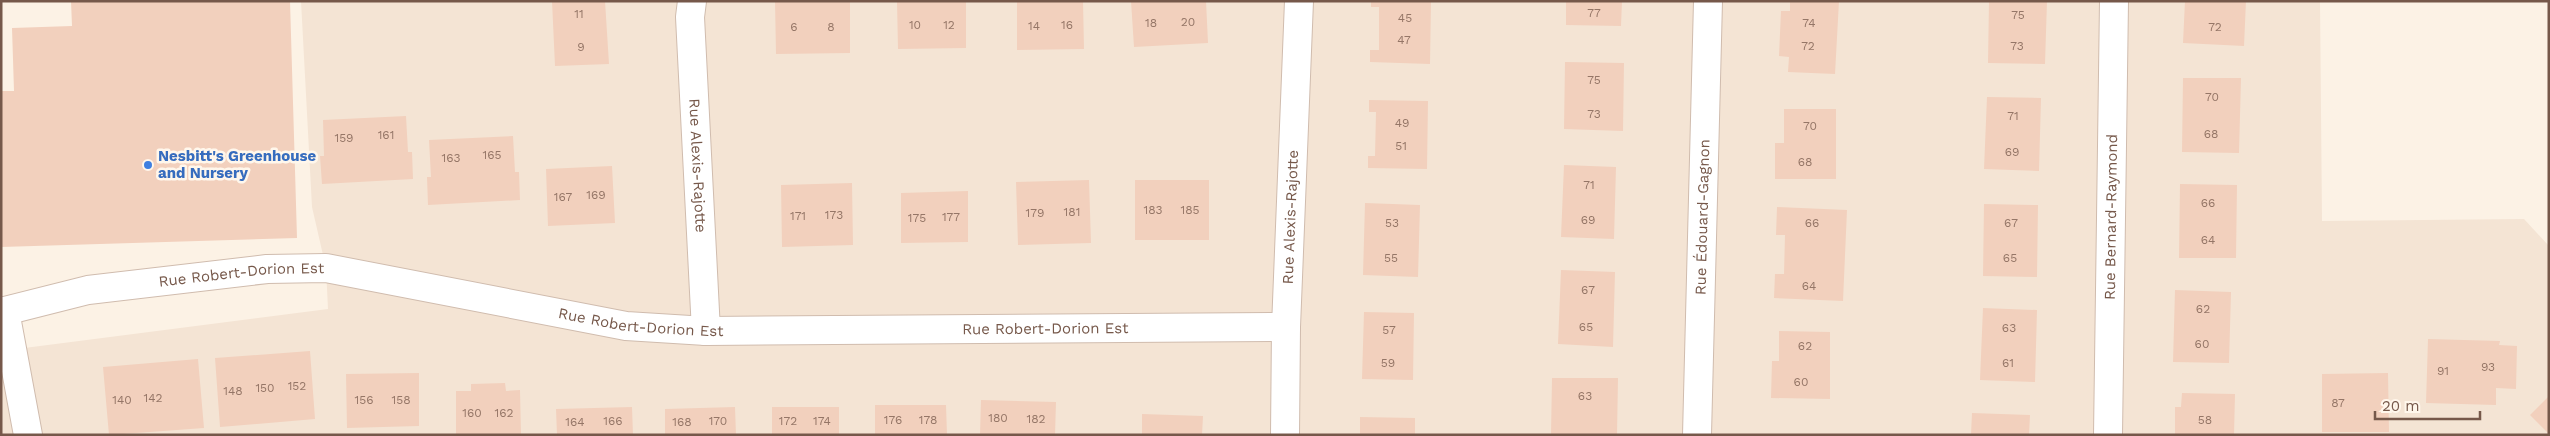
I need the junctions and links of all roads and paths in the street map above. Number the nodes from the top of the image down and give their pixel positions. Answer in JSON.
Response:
{"nodes":[{"id":1,"x":692,"y":1,"type":"edge"},
{"id":2,"x":1299,"y":1,"type":"edge"},
{"id":3,"x":1708,"y":1,"type":"edge"},
{"id":4,"x":2114,"y":1,"type":"edge"},
{"id":5,"x":3,"y":312,"type":"edge"},
{"id":6,"x":1286,"y":327,"type":"junction"},
{"id":7,"x":706,"y":331,"type":"junction"},
{"id":8,"x":28,"y":435,"type":"edge"},
{"id":9,"x":1285,"y":435,"type":"edge"},
{"id":10,"x":1697,"y":435,"type":"edge"},
{"id":11,"x":2108,"y":435,"type":"edge"}],
"edges":[{"from":1,"to":7,"type":"street","name":"Rue Alexis-Rajotte"},
{"from":2,"to":6,"type":"street","name":"Rue Alexis-Rajotte"},
{"from":3,"to":10,"type":"street","name":"Rue Édouard-Gagnon"},
{"from":4,"to":11,"type":"street","name":"Rue Bernard-Raymond"},
{"from":5,"to":7,"type":"street","name":"Rue Robert-Dorion Est"},
{"from":5,"to":8,"type":"street"},
{"from":6,"to":7,"type":"street","name":"Rue Robert-Dorion Est"},
{"from":6,"to":9,"type":"street","name":"Rue Alexis-Rajotte"}]}
